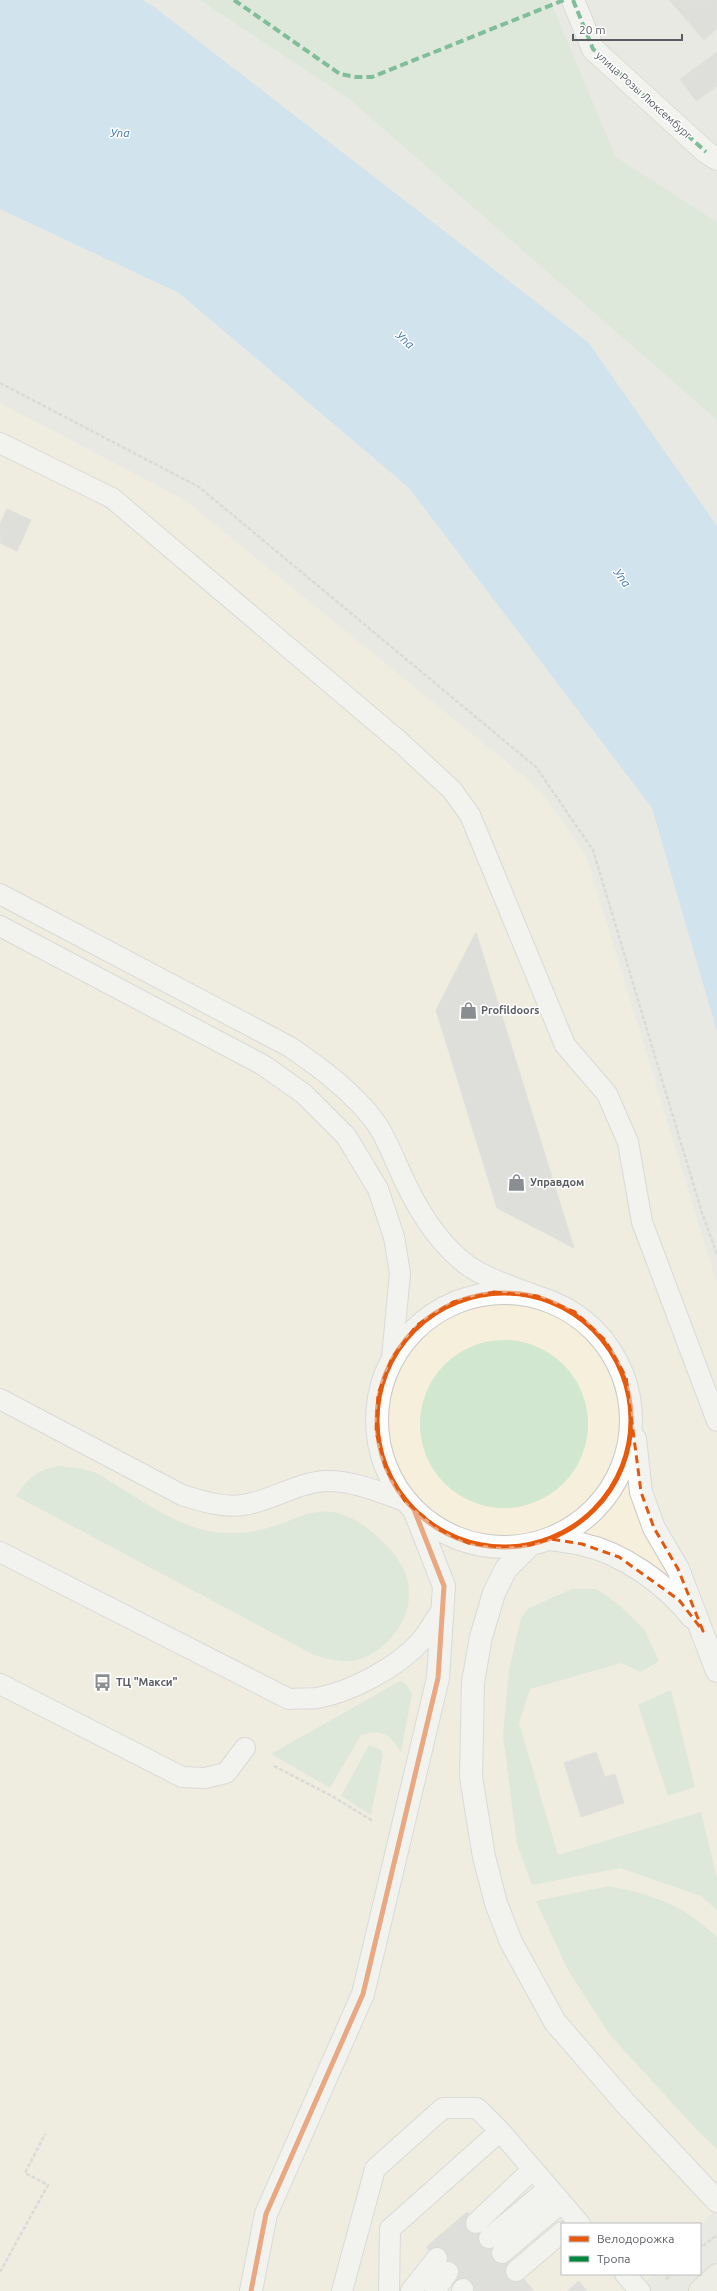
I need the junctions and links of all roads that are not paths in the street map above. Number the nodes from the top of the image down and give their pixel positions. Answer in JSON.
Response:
{"nodes":[{"id":1,"x":573,"y":0,"type":"edge"},
{"id":2,"x":712,"y":156,"type":"edge"},
{"id":3,"x":0,"y":443,"type":"edge"},
{"id":4,"x":0,"y":894,"type":"edge"},
{"id":5,"x":0,"y":926,"type":"edge"},
{"id":6,"x":537,"y":1296,"type":"junction"},
{"id":7,"x":392,"y":1358,"type":"junction"},
{"id":8,"x":0,"y":1399,"type":"edge"},
{"id":9,"x":633,"y":1417,"type":"junction"},
{"id":10,"x":717,"y":1421,"type":"edge"},
{"id":11,"x":410,"y":1506,"type":"junction"},
{"id":12,"x":550,"y":1539,"type":"junction"},
{"id":13,"x":530,"y":1546,"type":"junction"},
{"id":14,"x":0,"y":1552,"type":"edge"},
{"id":15,"x":443,"y":1608,"type":"junction"},
{"id":16,"x":703,"y":1631,"type":"junction"},
{"id":17,"x":717,"y":1671,"type":"edge"},
{"id":18,"x":0,"y":1684,"type":"edge"},
{"id":19,"x":245,"y":1748,"type":"dead end"},
{"id":20,"x":500,"y":2131,"type":"junction"},
{"id":21,"x":533,"y":2169,"type":"junction"},
{"id":22,"x":549,"y":2188,"type":"junction"},
{"id":23,"x":717,"y":2201,"type":"edge"},
{"id":24,"x":561,"y":2203,"type":"junction"},
{"id":25,"x":476,"y":2223,"type":"dead end"},
{"id":26,"x":571,"y":2223,"type":"edge"},
{"id":27,"x":561,"y":2234,"type":"edge"},
{"id":28,"x":489,"y":2238,"type":"dead end"},
{"id":29,"x":502,"y":2253,"type":"dead end"},
{"id":30,"x":516,"y":2271,"type":"dead end"},
{"id":31,"x":626,"y":2275,"type":"edge"},
{"id":32,"x":717,"y":2276,"type":"edge"},
{"id":33,"x":251,"y":2291,"type":"edge"},
{"id":34,"x":342,"y":2291,"type":"edge"},
{"id":35,"x":389,"y":2291,"type":"edge"},
{"id":36,"x":411,"y":2291,"type":"edge"},
{"id":37,"x":435,"y":2291,"type":"edge"},
{"id":38,"x":640,"y":2291,"type":"edge"},
{"id":39,"x":700,"y":2291,"type":"edge"}],
"edges":[{"from":1,"to":2,"type":"street","name":"улица Розы Люксембург"},
{"from":3,"to":10,"type":"lane"},
{"from":4,"to":6,"type":"lane"},
{"from":5,"to":7,"type":"lane"},
{"from":6,"to":7,"type":"street"},
{"from":6,"to":9,"type":"street"},
{"from":7,"to":11,"type":"street"},
{"from":8,"to":11,"type":"lane"},
{"from":9,"to":12,"type":"street"},
{"from":9,"to":16,"type":"street"},
{"from":11,"to":13,"type":"street"},
{"from":11,"to":15,"type":"street"},
{"from":12,"to":13,"type":"street"},
{"from":12,"to":16,"type":"street"},
{"from":13,"to":23,"type":"street"},
{"from":14,"to":15,"type":"lane"},
{"from":15,"to":33,"type":"street"},
{"from":16,"to":17,"type":"street"},
{"from":18,"to":19,"type":"lane"},
{"from":20,"to":21,"type":"lane"},
{"from":20,"to":34,"type":"lane"},
{"from":20,"to":35,"type":"lane"},
{"from":21,"to":22,"type":"lane"},
{"from":21,"to":25,"type":"lane"},
{"from":22,"to":24,"type":"lane"},
{"from":22,"to":28,"type":"lane"},
{"from":24,"to":26,"type":"lane"},
{"from":24,"to":29,"type":"lane"},
{"from":27,"to":30,"type":"lane"},
{"from":31,"to":38,"type":"lane"},
{"from":32,"to":39,"type":"main road"},
{"from":36,"to":37,"type":"lane"}]}
